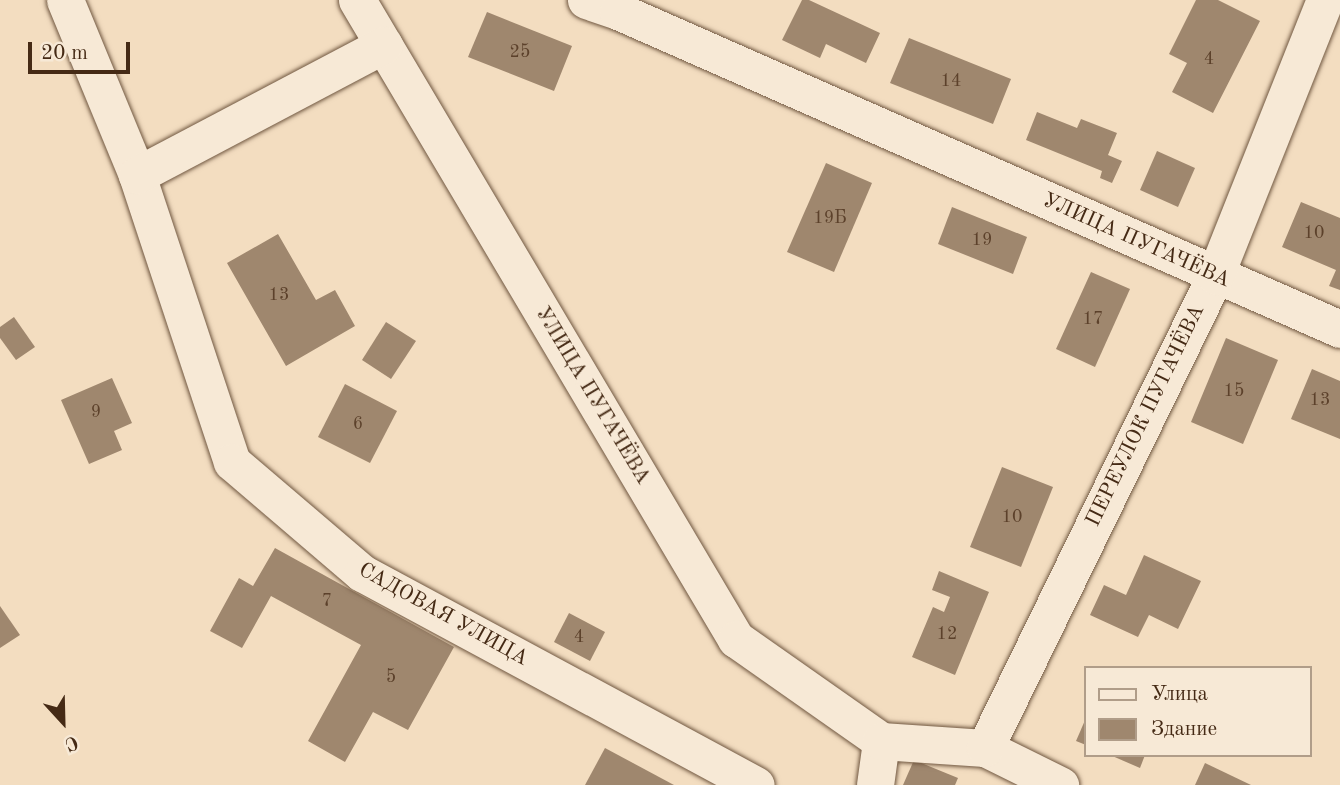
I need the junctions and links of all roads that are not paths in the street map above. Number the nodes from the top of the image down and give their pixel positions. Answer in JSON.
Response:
{"nodes":[{"id":1,"x":65,"y":0,"type":"edge"},
{"id":2,"x":357,"y":0,"type":"edge"},
{"id":3,"x":1325,"y":0,"type":"edge"},
{"id":4,"x":609,"y":4,"type":"edge"},
{"id":5,"x":384,"y":45,"type":"junction"},
{"id":6,"x":137,"y":174,"type":"junction"},
{"id":7,"x":1214,"y":276,"type":"junction"},
{"id":8,"x":1340,"y":329,"type":"edge"},
{"id":9,"x":881,"y":741,"type":"junction"},
{"id":10,"x":985,"y":748,"type":"junction"},
{"id":11,"x":755,"y":785,"type":"edge"},
{"id":12,"x":875,"y":785,"type":"edge"},
{"id":13,"x":1060,"y":785,"type":"edge"}],
"edges":[{"from":1,"to":6,"type":"street","name":"САДОВАЯ УЛИЦА"},
{"from":2,"to":5,"type":"street","name":"УЛИЦА ПУГАЧЁВА"},
{"from":3,"to":7,"type":"street","name":"ПЕРЕУЛОК ПУГАЧЁВА"},
{"from":4,"to":7,"type":"street","name":"УЛИЦА ПУГАЧЁВА"},
{"from":5,"to":6,"type":"street"},
{"from":5,"to":9,"type":"street","name":"УЛИЦА ПУГАЧЁВА"},
{"from":6,"to":11,"type":"street","name":"САДОВАЯ УЛИЦА"},
{"from":7,"to":8,"type":"street","name":"УЛИЦА ПУГАЧЁВА"},
{"from":7,"to":10,"type":"street","name":"ПЕРЕУЛОК ПУГАЧЁВА"},
{"from":9,"to":10,"type":"street"},
{"from":9,"to":12,"type":"street"},
{"from":10,"to":13,"type":"street"}]}
